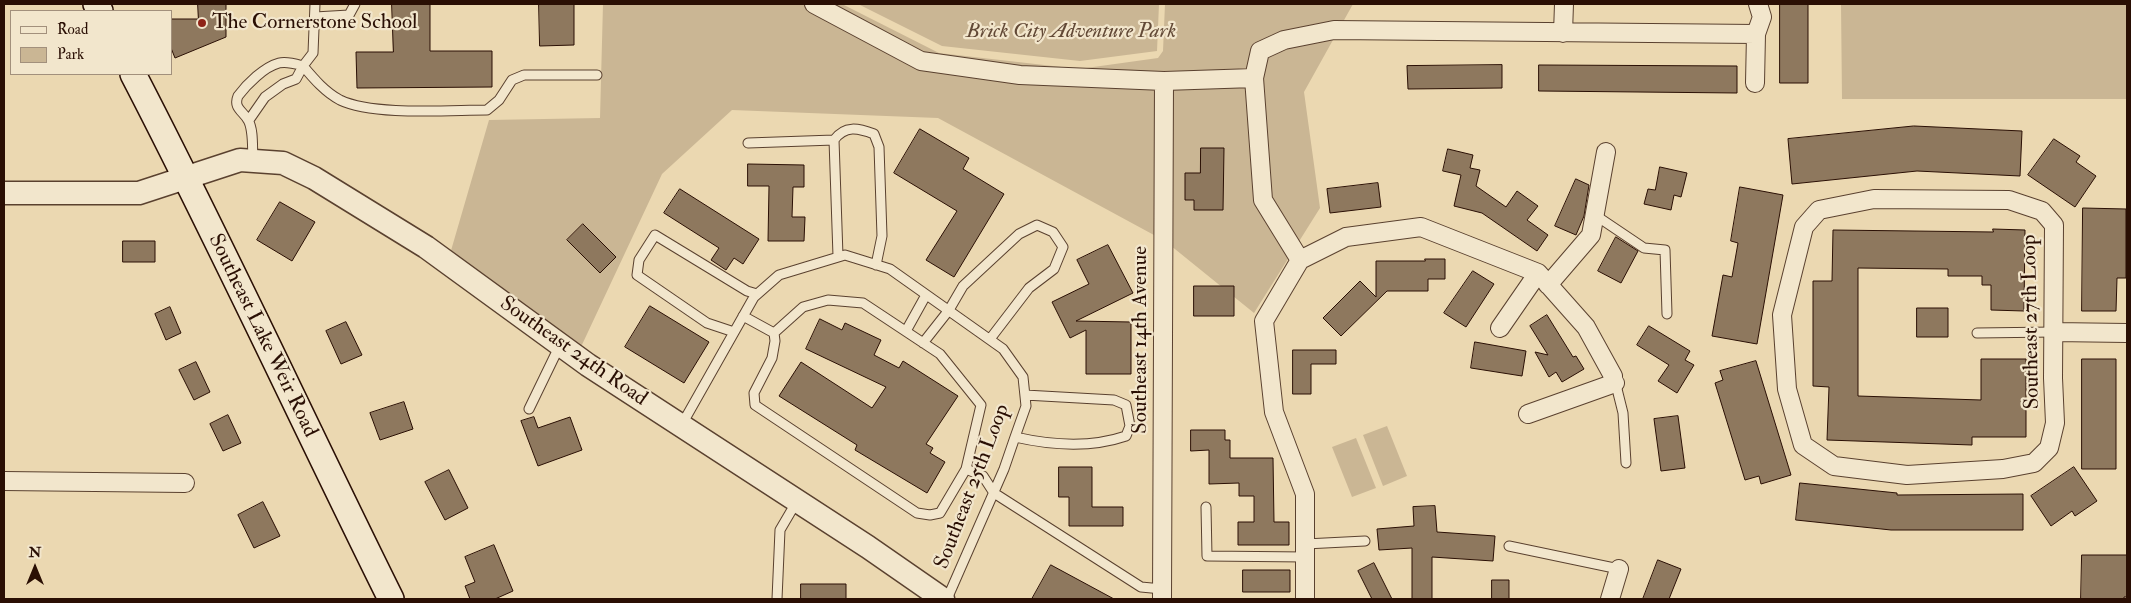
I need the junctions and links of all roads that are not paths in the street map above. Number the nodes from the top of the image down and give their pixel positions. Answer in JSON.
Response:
{"nodes":[{"id":1,"x":314,"y":4,"type":"edge"},
{"id":2,"x":355,"y":4,"type":"edge"},
{"id":3,"x":814,"y":4,"type":"edge"},
{"id":4,"x":1564,"y":4,"type":"edge"},
{"id":5,"x":1758,"y":4,"type":"edge"},
{"id":6,"x":315,"y":16,"type":"junction"},
{"id":7,"x":1562,"y":32,"type":"junction"},
{"id":8,"x":1756,"y":34,"type":"junction"},
{"id":9,"x":304,"y":66,"type":"junction"},
{"id":10,"x":134,"y":75,"type":"edge"},
{"id":11,"x":596,"y":75,"type":"dead end"},
{"id":12,"x":1254,"y":78,"type":"junction"},
{"id":13,"x":1164,"y":81,"type":"junction"},
{"id":14,"x":1755,"y":83,"type":"dead end"},
{"id":15,"x":249,"y":120,"type":"junction"},
{"id":16,"x":834,"y":140,"type":"junction"},
{"id":17,"x":748,"y":143,"type":"dead end"},
{"id":18,"x":1606,"y":152,"type":"dead end"},
{"id":19,"x":253,"y":161,"type":"junction"},
{"id":20,"x":187,"y":178,"type":"junction"},
{"id":21,"x":4,"y":193,"type":"edge"},
{"id":22,"x":1595,"y":215,"type":"junction"},
{"id":23,"x":838,"y":256,"type":"junction"},
{"id":24,"x":1300,"y":260,"type":"junction"},
{"id":25,"x":876,"y":264,"type":"junction"},
{"id":26,"x":1543,"y":279,"type":"junction"},
{"id":27,"x":757,"y":294,"type":"junction"},
{"id":28,"x":926,"y":294,"type":"junction"},
{"id":29,"x":949,"y":310,"type":"junction"},
{"id":30,"x":1667,"y":314,"type":"dead end"},
{"id":31,"x":743,"y":316,"type":"junction"},
{"id":32,"x":1500,"y":328,"type":"dead end"},
{"id":33,"x":906,"y":331,"type":"junction"},
{"id":34,"x":734,"y":332,"type":"junction"},
{"id":35,"x":2054,"y":332,"type":"junction"},
{"id":36,"x":774,"y":333,"type":"junction"},
{"id":37,"x":1977,"y":333,"type":"dead end"},
{"id":38,"x":2127,"y":333,"type":"edge"},
{"id":39,"x":990,"y":339,"type":"junction"},
{"id":40,"x":924,"y":343,"type":"junction"},
{"id":41,"x":560,"y":345,"type":"junction"},
{"id":42,"x":1614,"y":379,"type":"junction"},
{"id":43,"x":1025,"y":395,"type":"junction"},
{"id":44,"x":529,"y":409,"type":"dead end"},
{"id":45,"x":1528,"y":414,"type":"dead end"},
{"id":46,"x":681,"y":426,"type":"junction"},
{"id":47,"x":1015,"y":437,"type":"junction"},
{"id":48,"x":1626,"y":463,"type":"dead end"},
{"id":49,"x":966,"y":469,"type":"junction"},
{"id":50,"x":4,"y":482,"type":"edge"},
{"id":51,"x":184,"y":483,"type":"dead end"},
{"id":52,"x":994,"y":493,"type":"junction"},
{"id":53,"x":797,"y":501,"type":"junction"},
{"id":54,"x":1206,"y":507,"type":"dead end"},
{"id":55,"x":1365,"y":541,"type":"dead end"},
{"id":56,"x":1509,"y":546,"type":"dead end"},
{"id":57,"x":1305,"y":550,"type":"junction"},
{"id":58,"x":1619,"y":569,"type":"joint"},
{"id":59,"x":1162,"y":594,"type":"edge"},
{"id":60,"x":391,"y":599,"type":"edge"},
{"id":61,"x":777,"y":599,"type":"edge"},
{"id":62,"x":943,"y":599,"type":"edge"},
{"id":63,"x":947,"y":599,"type":"edge"},
{"id":64,"x":1305,"y":599,"type":"edge"},
{"id":65,"x":1610,"y":599,"type":"edge"}],
"edges":[{"from":1,"to":6,"type":"lane"},
{"from":2,"to":6,"type":"lane"},
{"from":3,"to":13,"type":"street"},
{"from":4,"to":7,"type":"street"},
{"from":5,"to":8,"type":"street"},
{"from":6,"to":9,"type":"lane"},
{"from":7,"to":8,"type":"street"},
{"from":7,"to":12,"type":"street"},
{"from":8,"to":14,"type":"street"},
{"from":9,"to":11,"type":"lane"},
{"from":9,"to":15,"type":"lane"},
{"from":9,"to":15,"type":"lane"},
{"from":10,"to":20,"type":"main road","name":"Southeast Lake Weir Road"},
{"from":12,"to":13,"type":"street"},
{"from":12,"to":24,"type":"street"},
{"from":13,"to":59,"type":"street","name":"Southeast 14th Avenue"},
{"from":15,"to":19,"type":"lane"},
{"from":16,"to":17,"type":"lane"},
{"from":16,"to":23,"type":"lane"},
{"from":16,"to":25,"type":"lane"},
{"from":18,"to":22,"type":"street"},
{"from":19,"to":20,"type":"street","name":"Southeast 24th Road"},
{"from":19,"to":41,"type":"street","name":"Southeast 24th Road"},
{"from":20,"to":21,"type":"street","name":"Southeast 24th Road"},
{"from":20,"to":60,"type":"main road","name":"Southeast Lake Weir Road"},
{"from":22,"to":26,"type":"street"},
{"from":22,"to":30,"type":"lane"},
{"from":23,"to":25,"type":"lane","name":"Southeast 25th Loop"},
{"from":23,"to":27,"type":"lane","name":"Southeast 25th Loop"},
{"from":24,"to":26,"type":"street"},
{"from":24,"to":57,"type":"street"},
{"from":25,"to":28,"type":"lane","name":"Southeast 25th Loop"},
{"from":26,"to":32,"type":"street"},
{"from":26,"to":42,"type":"street"},
{"from":27,"to":31,"type":"lane","name":"Southeast 25th Loop"},
{"from":27,"to":34,"type":"lane"},
{"from":28,"to":29,"type":"lane","name":"Southeast 25th Loop"},
{"from":28,"to":33,"type":"lane"},
{"from":29,"to":39,"type":"lane","name":"Southeast 25th Loop"},
{"from":29,"to":39,"type":"lane"},
{"from":29,"to":40,"type":"lane"},
{"from":31,"to":34,"type":"lane","name":"Southeast 25th Loop"},
{"from":31,"to":36,"type":"lane"},
{"from":33,"to":36,"type":"lane"},
{"from":33,"to":40,"type":"lane"},
{"from":34,"to":46,"type":"lane","name":"Southeast 25th Loop"},
{"from":35,"to":35,"type":"street","name":"Southeast 27th Loop"},
{"from":35,"to":37,"type":"lane"},
{"from":35,"to":38,"type":"street"},
{"from":36,"to":49,"type":"lane"},
{"from":39,"to":43,"type":"lane","name":"Southeast 25th Loop"},
{"from":40,"to":49,"type":"lane"},
{"from":41,"to":44,"type":"lane"},
{"from":41,"to":46,"type":"street","name":"Southeast 24th Road"},
{"from":42,"to":45,"type":"street"},
{"from":42,"to":48,"type":"lane"},
{"from":43,"to":47,"type":"lane","name":"Southeast 25th Loop"},
{"from":43,"to":47,"type":"lane"},
{"from":46,"to":53,"type":"street","name":"Southeast 24th Road"},
{"from":47,"to":52,"type":"lane","name":"Southeast 25th Loop"},
{"from":49,"to":52,"type":"lane"},
{"from":50,"to":51,"type":"street"},
{"from":52,"to":59,"type":"lane"},
{"from":52,"to":63,"type":"lane","name":"Southeast 25th Loop"},
{"from":53,"to":61,"type":"lane"},
{"from":53,"to":62,"type":"street","name":"Southeast 24th Road"},
{"from":54,"to":57,"type":"lane"},
{"from":55,"to":57,"type":"lane"},
{"from":56,"to":58,"type":"lane"},
{"from":57,"to":64,"type":"street"},
{"from":58,"to":65,"type":"street"}]}
